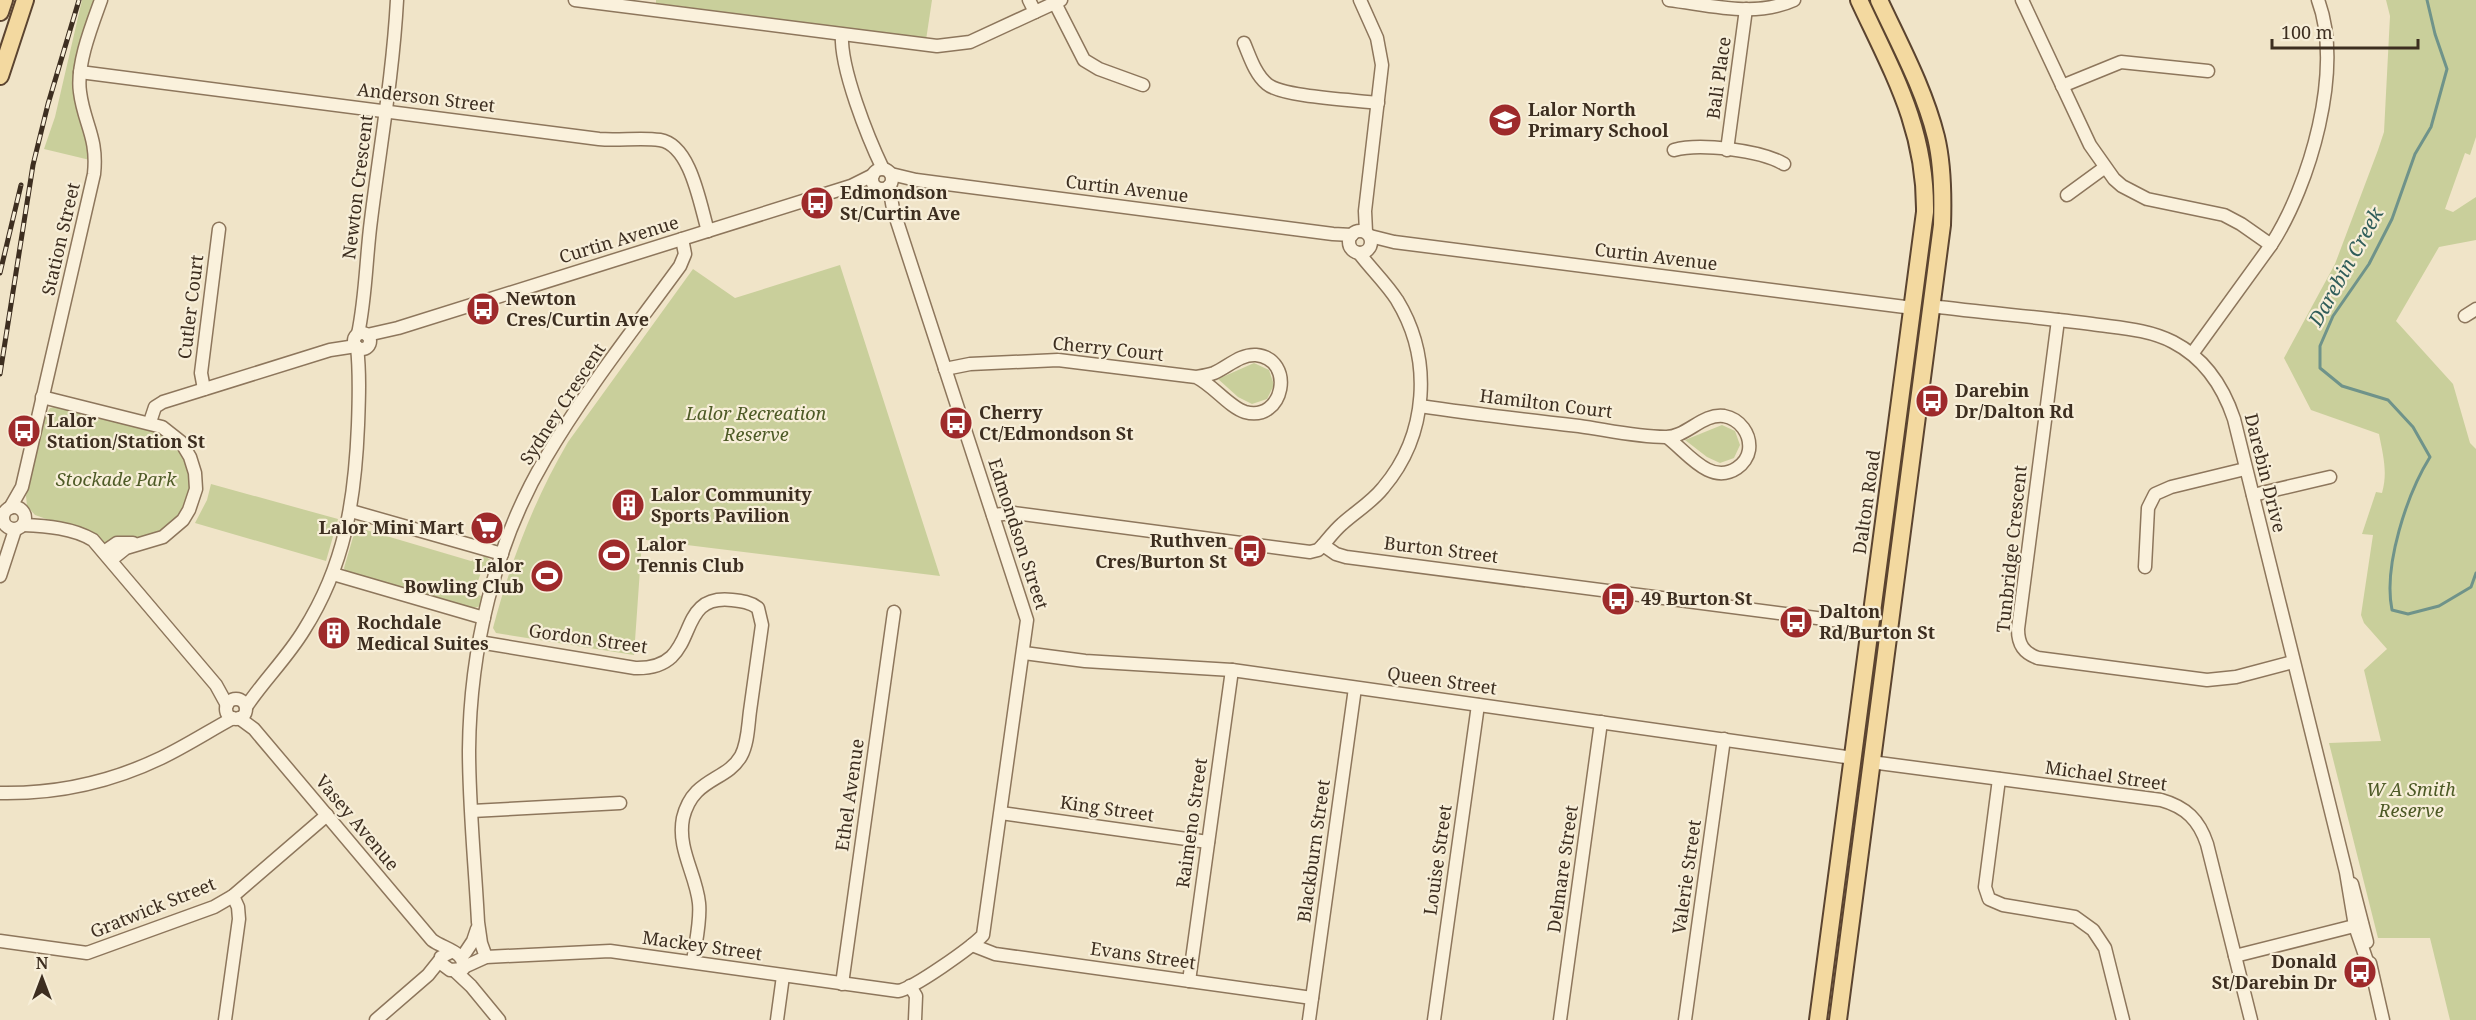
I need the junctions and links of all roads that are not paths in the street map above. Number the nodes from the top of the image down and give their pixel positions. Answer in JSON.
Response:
{"nodes":[{"id":1,"x":4,"y":0,"type":"edge"},
{"id":2,"x":26,"y":0,"type":"edge"},
{"id":3,"x":101,"y":0,"type":"edge"},
{"id":4,"x":397,"y":0,"type":"edge"},
{"id":5,"x":575,"y":0,"type":"edge"},
{"id":6,"x":1360,"y":0,"type":"edge"},
{"id":7,"x":1676,"y":0,"type":"edge"},
{"id":8,"x":1794,"y":0,"type":"edge"},
{"id":9,"x":1859,"y":0,"type":"edge"},
{"id":10,"x":1879,"y":0,"type":"edge"},
{"id":11,"x":2022,"y":0,"type":"edge"},
{"id":12,"x":2318,"y":0,"type":"edge"},
{"id":13,"x":590,"y":1,"type":"edge"},
{"id":14,"x":1058,"y":1,"type":"edge"},
{"id":15,"x":1032,"y":6,"type":"edge"},
{"id":16,"x":1746,"y":9,"type":"junction"},
{"id":17,"x":0,"y":12,"type":"edge"},
{"id":18,"x":842,"y":35,"type":"junction"},
{"id":19,"x":1244,"y":43,"type":"dead end"},
{"id":20,"x":2208,"y":71,"type":"dead end"},
{"id":21,"x":80,"y":72,"type":"junction"},
{"id":22,"x":0,"y":76,"type":"edge"},
{"id":23,"x":1143,"y":85,"type":"dead end"},
{"id":24,"x":2062,"y":86,"type":"junction"},
{"id":25,"x":1378,"y":103,"type":"junction"},
{"id":26,"x":385,"y":111,"type":"junction"},
{"id":27,"x":1674,"y":150,"type":"dead end"},
{"id":28,"x":1727,"y":150,"type":"junction"},
{"id":29,"x":1784,"y":164,"type":"dead end"},
{"id":30,"x":2104,"y":168,"type":"junction"},
{"id":31,"x":882,"y":179,"type":"junction"},
{"id":32,"x":2067,"y":195,"type":"dead end"},
{"id":33,"x":219,"y":229,"type":"dead end"},
{"id":34,"x":708,"y":231,"type":"junction"},
{"id":35,"x":682,"y":239,"type":"junction"},
{"id":36,"x":1362,"y":241,"type":"junction"},
{"id":37,"x":2271,"y":245,"type":"junction"},
{"id":38,"x":1931,"y":306,"type":"junction"},
{"id":39,"x":1913,"y":308,"type":"junction"},
{"id":40,"x":2476,"y":309,"type":"edge"},
{"id":41,"x":2465,"y":316,"type":"dead end"},
{"id":42,"x":2058,"y":320,"type":"junction"},
{"id":43,"x":362,"y":341,"type":"junction"},
{"id":44,"x":2192,"y":354,"type":"junction"},
{"id":45,"x":945,"y":369,"type":"junction"},
{"id":46,"x":1196,"y":377,"type":"junction"},
{"id":47,"x":204,"y":389,"type":"junction"},
{"id":48,"x":42,"y":397,"type":"junction"},
{"id":49,"x":1420,"y":406,"type":"junction"},
{"id":50,"x":150,"y":422,"type":"junction"},
{"id":51,"x":1668,"y":438,"type":"junction"},
{"id":52,"x":2245,"y":469,"type":"junction"},
{"id":53,"x":2330,"y":477,"type":"dead end"},
{"id":54,"x":22,"y":487,"type":"junction"},
{"id":55,"x":2253,"y":495,"type":"junction"},
{"id":56,"x":6,"y":509,"type":"edge"},
{"id":57,"x":351,"y":511,"type":"junction"},
{"id":58,"x":993,"y":515,"type":"junction"},
{"id":59,"x":14,"y":522,"type":"edge"},
{"id":60,"x":1323,"y":545,"type":"junction"},
{"id":61,"x":502,"y":554,"type":"junction"},
{"id":62,"x":108,"y":556,"type":"junction"},
{"id":63,"x":2145,"y":567,"type":"dead end"},
{"id":64,"x":333,"y":574,"type":"junction"},
{"id":65,"x":0,"y":576,"type":"edge"},
{"id":66,"x":894,"y":612,"type":"dead end"},
{"id":67,"x":484,"y":618,"type":"junction"},
{"id":68,"x":1870,"y":625,"type":"junction"},
{"id":69,"x":1889,"y":628,"type":"junction"},
{"id":70,"x":479,"y":642,"type":"junction"},
{"id":71,"x":1024,"y":653,"type":"junction"},
{"id":72,"x":2293,"y":662,"type":"junction"},
{"id":73,"x":1232,"y":670,"type":"junction"},
{"id":74,"x":1355,"y":688,"type":"junction"},
{"id":75,"x":1478,"y":705,"type":"junction"},
{"id":76,"x":236,"y":709,"type":"junction"},
{"id":77,"x":1601,"y":722,"type":"junction"},
{"id":78,"x":1724,"y":739,"type":"junction"},
{"id":79,"x":1853,"y":758,"type":"junction"},
{"id":80,"x":1871,"y":762,"type":"junction"},
{"id":81,"x":1999,"y":779,"type":"junction"},
{"id":82,"x":0,"y":793,"type":"edge"},
{"id":83,"x":620,"y":803,"type":"dead end"},
{"id":84,"x":472,"y":811,"type":"junction"},
{"id":85,"x":1001,"y":813,"type":"junction"},
{"id":86,"x":327,"y":815,"type":"junction"},
{"id":87,"x":1208,"y":842,"type":"junction"},
{"id":88,"x":233,"y":896,"type":"junction"},
{"id":89,"x":478,"y":922,"type":"junction"},
{"id":90,"x":2359,"y":925,"type":"junction"},
{"id":91,"x":0,"y":941,"type":"edge"},
{"id":92,"x":972,"y":945,"type":"junction"},
{"id":93,"x":2235,"y":956,"type":"junction"},
{"id":94,"x":486,"y":957,"type":"junction"},
{"id":95,"x":454,"y":961,"type":"junction"},
{"id":96,"x":693,"y":962,"type":"junction"},
{"id":97,"x":783,"y":976,"type":"junction"},
{"id":98,"x":1189,"y":981,"type":"junction"},
{"id":99,"x":842,"y":984,"type":"junction"},
{"id":100,"x":910,"y":986,"type":"junction"},
{"id":101,"x":1312,"y":998,"type":"junction"},
{"id":102,"x":225,"y":1020,"type":"edge"},
{"id":103,"x":376,"y":1020,"type":"edge"},
{"id":104,"x":499,"y":1020,"type":"edge"},
{"id":105,"x":777,"y":1020,"type":"edge"},
{"id":106,"x":915,"y":1020,"type":"edge"},
{"id":107,"x":1308,"y":1020,"type":"edge"},
{"id":108,"x":1434,"y":1020,"type":"edge"},
{"id":109,"x":1560,"y":1020,"type":"edge"},
{"id":110,"x":1685,"y":1020,"type":"edge"},
{"id":111,"x":1818,"y":1020,"type":"edge"},
{"id":112,"x":1838,"y":1020,"type":"edge"},
{"id":113,"x":2123,"y":1020,"type":"edge"},
{"id":114,"x":2251,"y":1020,"type":"edge"},
{"id":115,"x":2383,"y":1020,"type":"edge"}],
"edges":[{"from":1,"to":17,"type":"main road"},
{"from":2,"to":22,"type":"main road"},
{"from":3,"to":21,"type":"street","name":"Station Street"},
{"from":4,"to":26,"type":"street","name":"Newton Crescent"},
{"from":5,"to":13,"type":"street"},
{"from":6,"to":25,"type":"street"},
{"from":7,"to":16,"type":"street"},
{"from":8,"to":16,"type":"street"},
{"from":9,"to":39,"type":"main road","name":"Dalton Road"},
{"from":10,"to":38,"type":"main road"},
{"from":11,"to":24,"type":"street"},
{"from":12,"to":37,"type":"street"},
{"from":13,"to":18,"type":"street"},
{"from":14,"to":15,"type":"street"},
{"from":14,"to":23,"type":"street"},
{"from":15,"to":18,"type":"street"},
{"from":16,"to":28,"type":"street","name":"Bali Place"},
{"from":18,"to":31,"type":"street","name":"Edmondson Street"},
{"from":19,"to":25,"type":"street"},
{"from":20,"to":24,"type":"street"},
{"from":21,"to":26,"type":"street","name":"Anderson Street"},
{"from":21,"to":48,"type":"street","name":"Station Street"},
{"from":24,"to":30,"type":"street"},
{"from":25,"to":36,"type":"street"},
{"from":26,"to":34,"type":"street","name":"Anderson Street"},
{"from":26,"to":43,"type":"street","name":"Newton Crescent"},
{"from":27,"to":28,"type":"street"},
{"from":28,"to":29,"type":"street"},
{"from":30,"to":32,"type":"street"},
{"from":30,"to":37,"type":"street"},
{"from":31,"to":34,"type":"street","name":"Curtin Avenue"},
{"from":31,"to":36,"type":"street","name":"Curtin Avenue"},
{"from":31,"to":45,"type":"street","name":"Edmondson Street"},
{"from":33,"to":47,"type":"street","name":"Cutler Court"},
{"from":34,"to":35,"type":"street","name":"Curtin Avenue"},
{"from":35,"to":43,"type":"street","name":"Curtin Avenue"},
{"from":35,"to":61,"type":"street","name":"Sydney Crescent"},
{"from":36,"to":39,"type":"street","name":"Curtin Avenue"},
{"from":36,"to":49,"type":"street"},
{"from":37,"to":44,"type":"street"},
{"from":38,"to":42,"type":"street","name":"Darebin Drive"},
{"from":38,"to":69,"type":"main road"},
{"from":39,"to":68,"type":"main road","name":"Dalton Road"},
{"from":40,"to":41,"type":"street"},
{"from":42,"to":44,"type":"street","name":"Darebin Drive"},
{"from":42,"to":72,"type":"street","name":"Tunbridge Crescent"},
{"from":43,"to":47,"type":"street","name":"Curtin Avenue"},
{"from":43,"to":57,"type":"street","name":"Newton Crescent"},
{"from":44,"to":52,"type":"street","name":"Darebin Drive"},
{"from":45,"to":46,"type":"street","name":"Cherry Court"},
{"from":45,"to":58,"type":"street","name":"Edmondson Street"},
{"from":46,"to":46,"type":"street","name":"Cherry Court"},
{"from":47,"to":50,"type":"street","name":"Curtin Avenue"},
{"from":48,"to":50,"type":"street"},
{"from":48,"to":54,"type":"street","name":"Station Street"},
{"from":49,"to":51,"type":"street","name":"Hamilton Court"},
{"from":49,"to":60,"type":"street"},
{"from":50,"to":62,"type":"street"},
{"from":51,"to":51,"type":"street"},
{"from":52,"to":55,"type":"street","name":"Darebin Drive"},
{"from":52,"to":63,"type":"street"},
{"from":53,"to":55,"type":"street"},
{"from":54,"to":56,"type":"street","name":"Station Street"},
{"from":54,"to":59,"type":"street","name":"Station Street"},
{"from":55,"to":72,"type":"street","name":"Darebin Drive"},
{"from":56,"to":59,"type":"street","name":"Vasey Avenue"},
{"from":57,"to":61,"type":"street"},
{"from":57,"to":64,"type":"street","name":"Newton Crescent"},
{"from":58,"to":60,"type":"street"},
{"from":58,"to":71,"type":"street","name":"Edmondson Street"},
{"from":59,"to":62,"type":"street","name":"Vasey Avenue"},
{"from":59,"to":65,"type":"street","name":"Station Street"},
{"from":60,"to":68,"type":"street","name":"Burton Street"},
{"from":61,"to":67,"type":"street","name":"Sydney Crescent"},
{"from":62,"to":76,"type":"street","name":"Vasey Avenue"},
{"from":64,"to":67,"type":"street"},
{"from":64,"to":76,"type":"street","name":"Newton Crescent"},
{"from":66,"to":99,"type":"street","name":"Ethel Avenue"},
{"from":67,"to":70,"type":"street","name":"Sydney Crescent"},
{"from":68,"to":69,"type":"main road","name":"Burton Street"},
{"from":68,"to":79,"type":"main road","name":"Dalton Road"},
{"from":69,"to":80,"type":"main road"},
{"from":70,"to":84,"type":"street","name":"Sydney Crescent"},
{"from":70,"to":96,"type":"street","name":"Gordon Street"},
{"from":71,"to":73,"type":"street","name":"Queen Street"},
{"from":71,"to":85,"type":"street","name":"Edmondson Street"},
{"from":72,"to":90,"type":"street","name":"Darebin Drive"},
{"from":73,"to":74,"type":"street","name":"Queen Street"},
{"from":73,"to":87,"type":"street","name":"Raimeno Street"},
{"from":74,"to":75,"type":"street","name":"Queen Street"},
{"from":74,"to":101,"type":"street","name":"Blackburn Street"},
{"from":75,"to":77,"type":"street","name":"Queen Street"},
{"from":75,"to":108,"type":"street","name":"Louise Street"},
{"from":76,"to":82,"type":"street","name":"Newton Crescent"},
{"from":76,"to":86,"type":"street","name":"Vasey Avenue"},
{"from":77,"to":78,"type":"street","name":"Queen Street"},
{"from":77,"to":109,"type":"street","name":"Delmare Street"},
{"from":78,"to":79,"type":"street","name":"Queen Street"},
{"from":78,"to":110,"type":"street","name":"Valerie Street"},
{"from":79,"to":111,"type":"main road","name":"Dalton Road"},
{"from":80,"to":81,"type":"street","name":"Michael Street"},
{"from":80,"to":112,"type":"main road"},
{"from":81,"to":93,"type":"street","name":"Michael Street"},
{"from":81,"to":113,"type":"street"},
{"from":83,"to":84,"type":"street"},
{"from":84,"to":89,"type":"street","name":"Sydney Crescent"},
{"from":85,"to":87,"type":"street","name":"King Street"},
{"from":85,"to":92,"type":"street","name":"Edmondson Street"},
{"from":86,"to":88,"type":"street","name":"Gratwick Street"},
{"from":86,"to":95,"type":"street","name":"Vasey Avenue"},
{"from":87,"to":98,"type":"street","name":"Raimeno Street"},
{"from":88,"to":91,"type":"street","name":"Gratwick Street"},
{"from":88,"to":102,"type":"street"},
{"from":89,"to":94,"type":"street","name":"Sydney Crescent"},
{"from":89,"to":95,"type":"street","name":"Sydney Crescent"},
{"from":90,"to":93,"type":"street"},
{"from":90,"to":115,"type":"street","name":"Darebin Drive"},
{"from":92,"to":98,"type":"street","name":"Evans Street"},
{"from":92,"to":100,"type":"street","name":"Edmondson Street"},
{"from":93,"to":114,"type":"street","name":"Michael Street"},
{"from":94,"to":95,"type":"street","name":"Mackey Street"},
{"from":94,"to":96,"type":"street","name":"Mackey Street"},
{"from":95,"to":103,"type":"street"},
{"from":95,"to":104,"type":"street","name":"Vasey Avenue"},
{"from":96,"to":97,"type":"street","name":"Mackey Street"},
{"from":97,"to":99,"type":"street","name":"Mackey Street"},
{"from":97,"to":105,"type":"street"},
{"from":98,"to":101,"type":"street","name":"Evans Street"},
{"from":99,"to":100,"type":"street","name":"Mackey Street"},
{"from":100,"to":106,"type":"street"},
{"from":101,"to":107,"type":"street","name":"Blackburn Street"}]}
